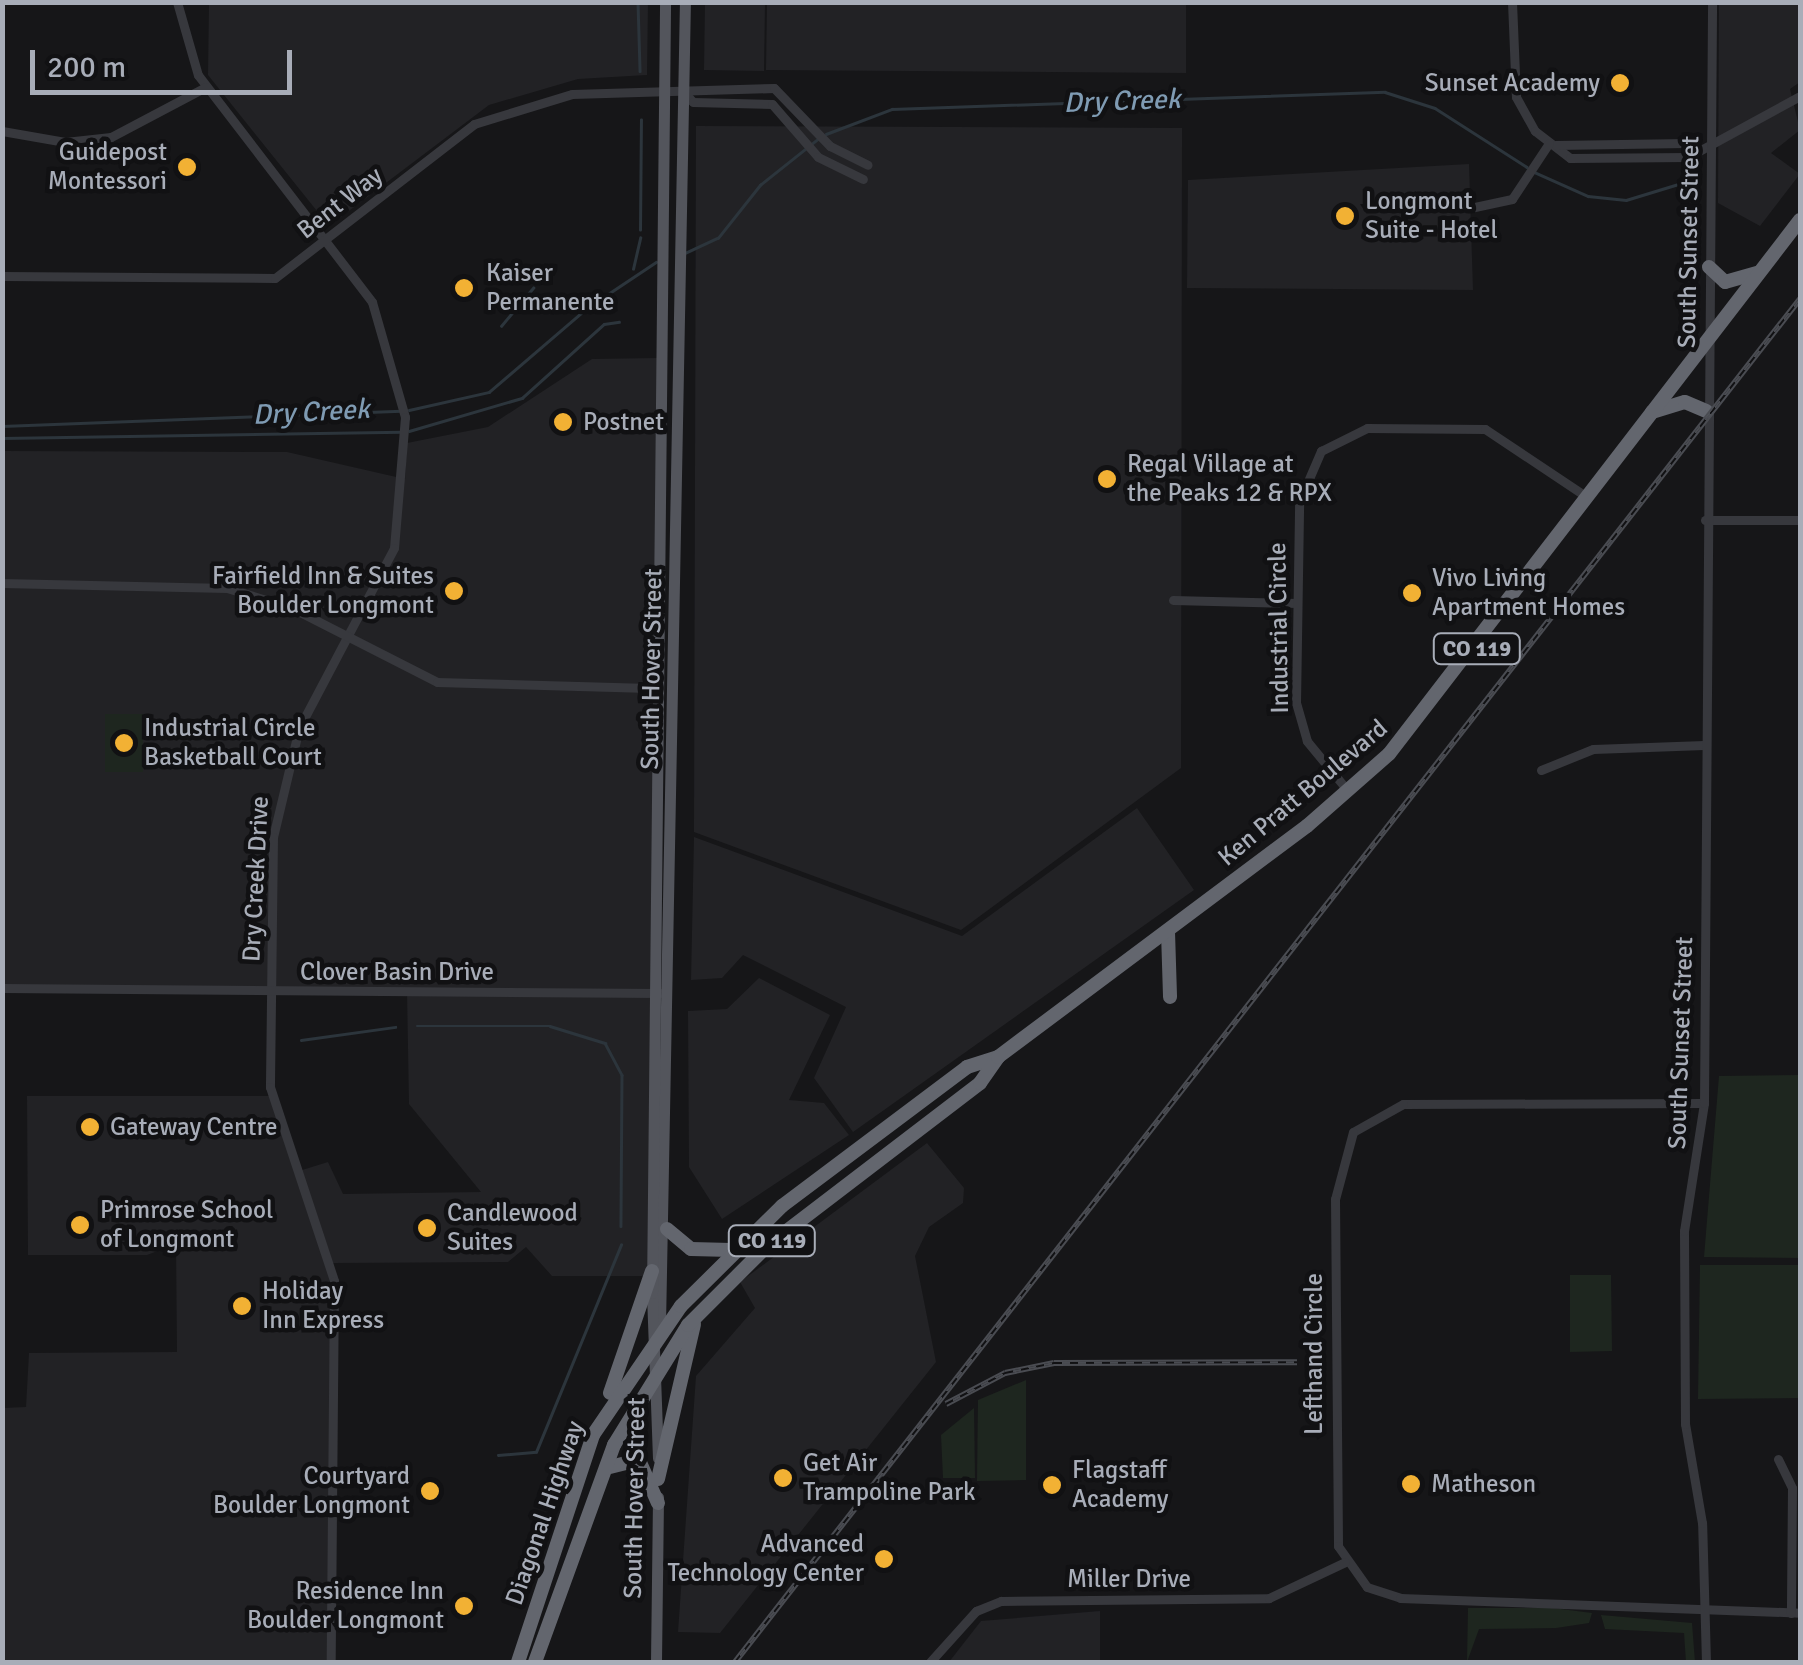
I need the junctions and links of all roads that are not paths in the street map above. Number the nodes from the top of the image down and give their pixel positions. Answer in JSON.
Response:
{"nodes":[{"id":1,"x":177,"y":2,"type":"edge"},
{"id":2,"x":665,"y":2,"type":"edge"},
{"id":3,"x":686,"y":2,"type":"edge"},
{"id":4,"x":1512,"y":2,"type":"edge"},
{"id":5,"x":1712,"y":2,"type":"edge"},
{"id":6,"x":206,"y":87,"type":"junction"},
{"id":7,"x":663,"y":92,"type":"junction"},
{"id":8,"x":684,"y":92,"type":"junction"},
{"id":9,"x":1800,"y":96,"type":"edge"},
{"id":10,"x":2,"y":131,"type":"edge"},
{"id":11,"x":1553,"y":144,"type":"junction"},
{"id":12,"x":1696,"y":150,"type":"junction"},
{"id":13,"x":1710,"y":150,"type":"junction"},
{"id":14,"x":868,"y":165,"type":"dead end"},
{"id":15,"x":863,"y":180,"type":"dead end"},
{"id":16,"x":1470,"y":208,"type":"dead end"},
{"id":17,"x":1800,"y":220,"type":"edge"},
{"id":18,"x":327,"y":237,"type":"junction"},
{"id":19,"x":1710,"y":267,"type":"junction"},
{"id":20,"x":1762,"y":270,"type":"junction"},
{"id":21,"x":2,"y":276,"type":"edge"},
{"id":22,"x":1709,"y":337,"type":"junction"},
{"id":23,"x":1706,"y":411,"type":"junction"},
{"id":24,"x":1652,"y":412,"type":"junction"},
{"id":25,"x":1706,"y":432,"type":"dead end"},
{"id":26,"x":1706,"y":481,"type":"junction"},
{"id":27,"x":1589,"y":499,"type":"junction"},
{"id":28,"x":1705,"y":520,"type":"junction"},
{"id":29,"x":1800,"y":520,"type":"edge"},
{"id":30,"x":2,"y":583,"type":"edge"},
{"id":31,"x":1173,"y":600,"type":"dead end"},
{"id":32,"x":1297,"y":603,"type":"junction"},
{"id":33,"x":349,"y":640,"type":"junction"},
{"id":34,"x":658,"y":688,"type":"junction"},
{"id":35,"x":675,"y":688,"type":"junction"},
{"id":36,"x":1704,"y":745,"type":"junction"},
{"id":37,"x":1541,"y":770,"type":"dead end"},
{"id":38,"x":1348,"y":792,"type":"junction"},
{"id":39,"x":1168,"y":932,"type":"junction"},
{"id":40,"x":2,"y":988,"type":"edge"},
{"id":41,"x":270,"y":991,"type":"junction"},
{"id":42,"x":655,"y":993,"type":"junction"},
{"id":43,"x":670,"y":994,"type":"junction"},
{"id":44,"x":1170,"y":997,"type":"dead end"},
{"id":45,"x":998,"y":1057,"type":"junction"},
{"id":46,"x":1704,"y":1104,"type":"junction"},
{"id":47,"x":667,"y":1228,"type":"junction"},
{"id":48,"x":732,"y":1250,"type":"junction"},
{"id":49,"x":652,"y":1271,"type":"junction"},
{"id":50,"x":708,"y":1303,"type":"junction"},
{"id":51,"x":659,"y":1334,"type":"junction"},
{"id":52,"x":659,"y":1363,"type":"junction"},
{"id":53,"x":606,"y":1408,"type":"junction"},
{"id":54,"x":1778,"y":1459,"type":"dead end"},
{"id":55,"x":602,"y":1473,"type":"junction"},
{"id":56,"x":658,"y":1479,"type":"junction"},
{"id":57,"x":658,"y":1504,"type":"junction"},
{"id":58,"x":1345,"y":1562,"type":"junction"},
{"id":59,"x":1796,"y":1613,"type":"edge"},
{"id":60,"x":1706,"y":1614,"type":"junction"},
{"id":61,"x":331,"y":1662,"type":"edge"},
{"id":62,"x":518,"y":1662,"type":"edge"},
{"id":63,"x":535,"y":1662,"type":"edge"},
{"id":64,"x":656,"y":1662,"type":"edge"},
{"id":65,"x":930,"y":1662,"type":"edge"},
{"id":66,"x":1706,"y":1662,"type":"edge"}],
"edges":[{"from":1,"to":6,"type":"street","name":"Dry Creek Drive"},
{"from":2,"to":7,"type":"main road","name":"South Hover Street"},
{"from":3,"to":8,"type":"main road","name":"South Hover Street"},
{"from":4,"to":11,"type":"street"},
{"from":5,"to":13,"type":"street","name":"South Sunset Street"},
{"from":6,"to":10,"type":"street"},
{"from":6,"to":18,"type":"street","name":"Dry Creek Drive"},
{"from":7,"to":8,"type":"street","name":"Bent Way"},
{"from":7,"to":18,"type":"street","name":"Bent Way"},
{"from":7,"to":34,"type":"main road","name":"South Hover Street"},
{"from":8,"to":14,"type":"street","name":"Bent Way"},
{"from":8,"to":15,"type":"street","name":"Bent Way"},
{"from":8,"to":35,"type":"main road","name":"South Hover Street"},
{"from":9,"to":13,"type":"street"},
{"from":11,"to":12,"type":"street"},
{"from":11,"to":12,"type":"street"},
{"from":11,"to":16,"type":"street"},
{"from":12,"to":13,"type":"street"},
{"from":13,"to":19,"type":"street","name":"South Sunset Street"},
{"from":17,"to":20,"type":"highway","name":"Ken Pratt Boulevard","number":"CO 119"},
{"from":18,"to":21,"type":"street","name":"Bent Way"},
{"from":18,"to":33,"type":"street","name":"Dry Creek Drive"},
{"from":19,"to":20,"type":"highway"},
{"from":19,"to":22,"type":"street","name":"South Sunset Street"},
{"from":20,"to":22,"type":"highway","name":"Ken Pratt Boulevard","number":"CO 119"},
{"from":22,"to":23,"type":"street","name":"South Sunset Street"},
{"from":22,"to":24,"type":"highway","name":"Ken Pratt Boulevard","number":"CO 119"},
{"from":23,"to":24,"type":"highway"},
{"from":23,"to":26,"type":"street","name":"South Sunset Street"},
{"from":24,"to":27,"type":"highway","name":"Ken Pratt Boulevard","number":"CO 119"},
{"from":25,"to":26,"type":"street","name":"South Sunset Street"},
{"from":26,"to":28,"type":"street","name":"South Sunset Street"},
{"from":27,"to":32,"type":"street","name":"Industrial Circle"},
{"from":27,"to":38,"type":"highway","name":"Ken Pratt Boulevard","number":"CO 119"},
{"from":28,"to":29,"type":"street"},
{"from":28,"to":36,"type":"street","name":"South Sunset Street"},
{"from":30,"to":33,"type":"street"},
{"from":31,"to":32,"type":"street"},
{"from":32,"to":38,"type":"street","name":"Industrial Circle"},
{"from":33,"to":34,"type":"street"},
{"from":33,"to":41,"type":"street","name":"Dry Creek Drive"},
{"from":34,"to":35,"type":"main road"},
{"from":34,"to":42,"type":"main road","name":"South Hover Street"},
{"from":35,"to":43,"type":"main road","name":"South Hover Street"},
{"from":36,"to":37,"type":"street"},
{"from":36,"to":46,"type":"street","name":"South Sunset Street"},
{"from":38,"to":39,"type":"highway","name":"Ken Pratt Boulevard","number":"CO 119"},
{"from":39,"to":44,"type":"highway"},
{"from":39,"to":45,"type":"highway","name":"Ken Pratt Boulevard","number":"CO 119"},
{"from":40,"to":41,"type":"street","name":"Clover Basin Drive"},
{"from":41,"to":42,"type":"street","name":"Clover Basin Drive"},
{"from":41,"to":61,"type":"street","name":"Dry Creek Drive"},
{"from":42,"to":43,"type":"street","name":"Clover Basin Drive"},
{"from":42,"to":49,"type":"main road","name":"South Hover Street"},
{"from":43,"to":47,"type":"main road","name":"South Hover Street"},
{"from":45,"to":48,"type":"highway","name":"Ken Pratt Boulevard","number":"CO 119"},
{"from":45,"to":50,"type":"highway","name":"Ken Pratt Boulevard","number":"CO 119"},
{"from":46,"to":58,"type":"street","name":"Lefthand Circle"},
{"from":46,"to":60,"type":"street","name":"South Sunset Street"},
{"from":47,"to":48,"type":"highway"},
{"from":47,"to":51,"type":"main road","name":"South Hover Street"},
{"from":48,"to":51,"type":"highway","name":"Ken Pratt Boulevard","number":"CO 119"},
{"from":49,"to":51,"type":"main road","name":"South Hover Street"},
{"from":49,"to":53,"type":"highway"},
{"from":50,"to":52,"type":"highway","name":"Ken Pratt Boulevard","number":"CO 119"},
{"from":50,"to":56,"type":"highway"},
{"from":51,"to":52,"type":"main road","name":"South Hover Street"},
{"from":51,"to":53,"type":"highway","name":"Diagonal Highway","number":"CO 119"},
{"from":52,"to":55,"type":"highway","name":"Diagonal Highway","number":"CO 119"},
{"from":52,"to":56,"type":"main road","name":"South Hover Street"},
{"from":53,"to":62,"type":"highway","name":"Diagonal Highway","number":"CO 119"},
{"from":54,"to":59,"type":"street"},
{"from":55,"to":57,"type":"highway"},
{"from":55,"to":63,"type":"highway","name":"Diagonal Highway","number":"CO 119"},
{"from":56,"to":57,"type":"main road","name":"South Hover Street"},
{"from":57,"to":64,"type":"main road","name":"South Hover Street"},
{"from":58,"to":60,"type":"street"},
{"from":58,"to":65,"type":"street","name":"Miller Drive"},
{"from":59,"to":60,"type":"street"},
{"from":60,"to":66,"type":"street","name":"South Sunset Street"}]}
